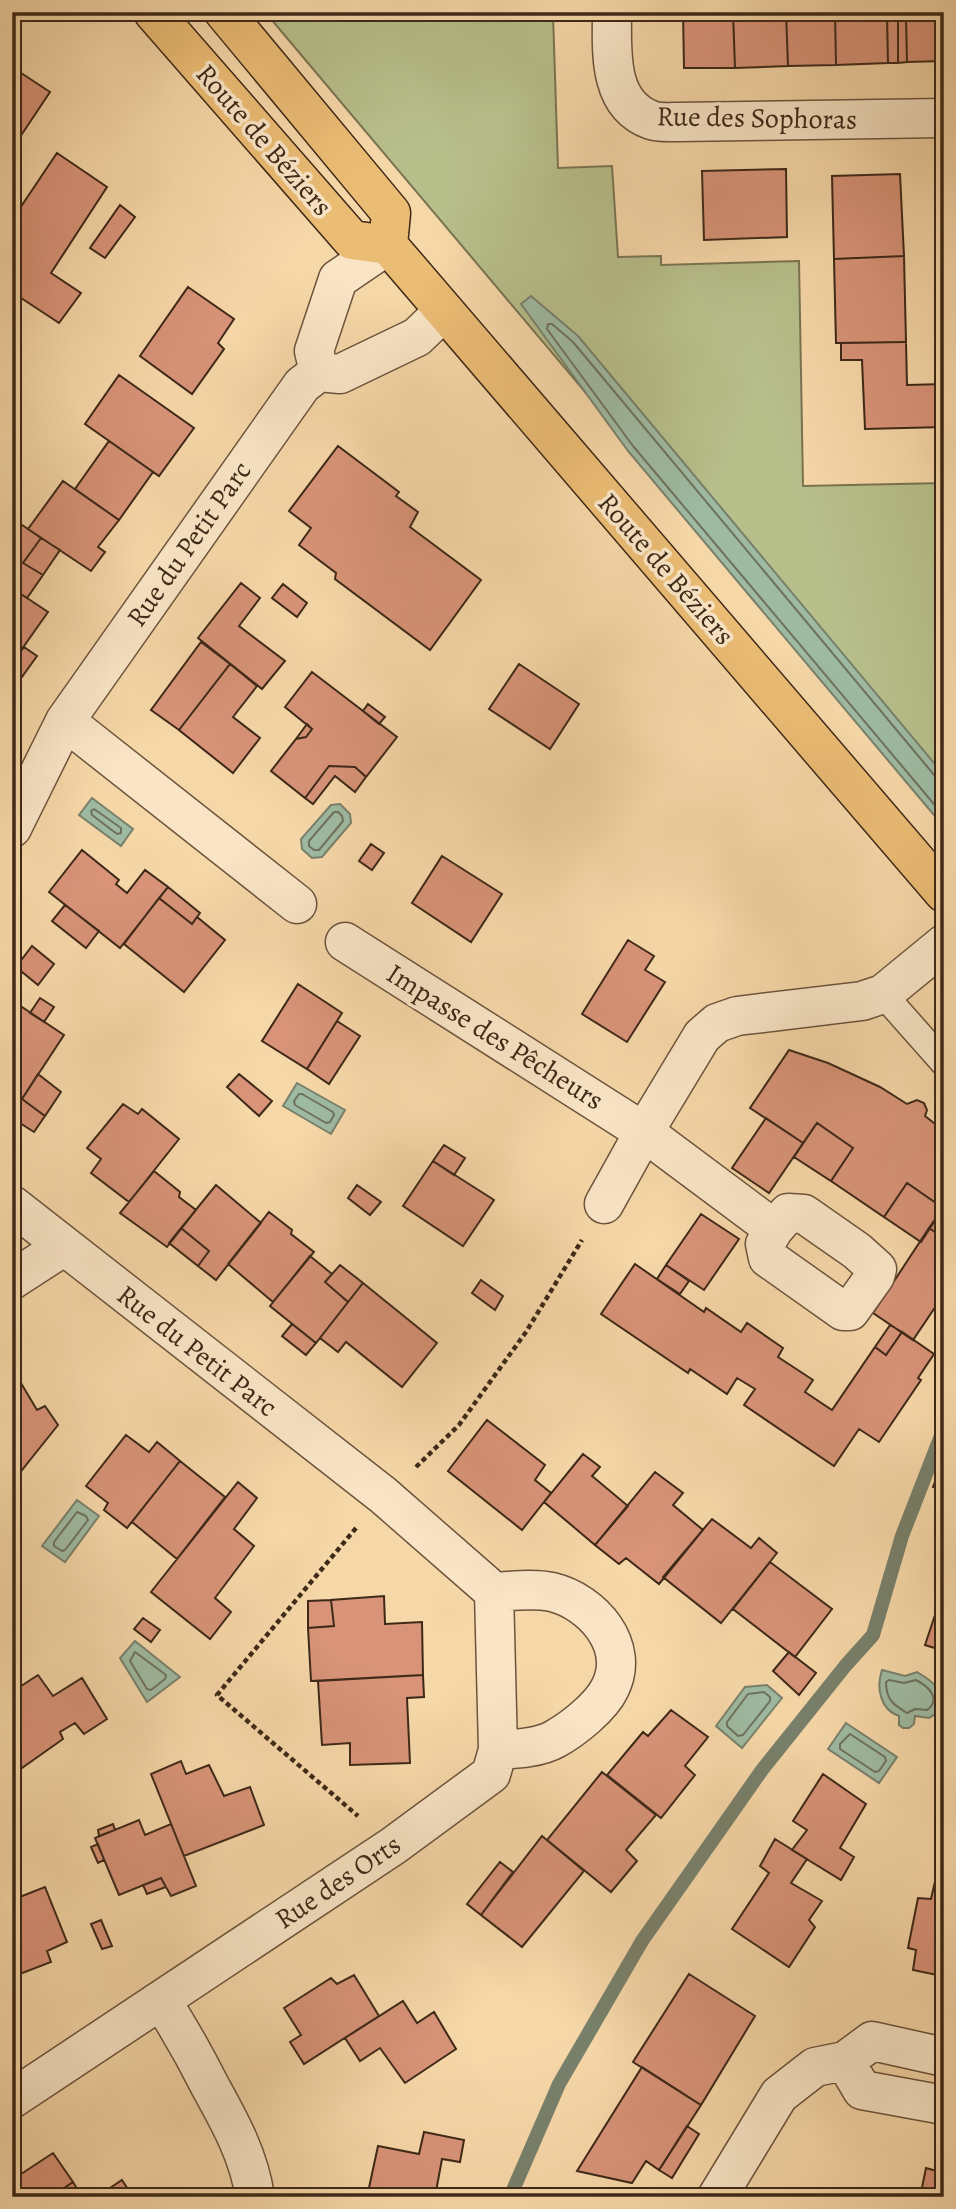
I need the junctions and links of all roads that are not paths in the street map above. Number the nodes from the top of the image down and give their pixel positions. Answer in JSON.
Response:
{"nodes":[{"id":1,"x":153,"y":12,"type":"edge"},
{"id":2,"x":223,"y":12,"type":"edge"},
{"id":3,"x":612,"y":12,"type":"edge"},
{"id":4,"x":944,"y":118,"type":"edge"},
{"id":5,"x":388,"y":245,"type":"junction"},
{"id":6,"x":444,"y":311,"type":"junction"},
{"id":7,"x":319,"y":372,"type":"junction"},
{"id":8,"x":65,"y":721,"type":"junction"},
{"id":9,"x":12,"y":828,"type":"edge"},
{"id":10,"x":944,"y":893,"type":"edge"},
{"id":11,"x":297,"y":904,"type":"dead end"},
{"id":12,"x":345,"y":942,"type":"dead end"},
{"id":13,"x":944,"y":944,"type":"edge"},
{"id":14,"x":883,"y":994,"type":"junction"},
{"id":15,"x":944,"y":1063,"type":"edge"},
{"id":16,"x":644,"y":1132,"type":"junction"},
{"id":17,"x":604,"y":1204,"type":"dead end"},
{"id":18,"x":12,"y":1205,"type":"edge"},
{"id":19,"x":774,"y":1229,"type":"dead end"},
{"id":20,"x":63,"y":1247,"type":"junction"},
{"id":21,"x":12,"y":1280,"type":"edge"},
{"id":22,"x":494,"y":1592,"type":"junction"},
{"id":23,"x":498,"y":1750,"type":"junction"},
{"id":24,"x":161,"y":2000,"type":"junction"},
{"id":25,"x":944,"y":2057,"type":"edge"},
{"id":26,"x":845,"y":2061,"type":"junction"},
{"id":27,"x":12,"y":2099,"type":"edge"},
{"id":28,"x":944,"y":2105,"type":"edge"},
{"id":29,"x":256,"y":2197,"type":"edge"},
{"id":30,"x":717,"y":2197,"type":"edge"}],
"edges":[{"from":1,"to":5,"type":"main road","name":"Route de Béziers"},
{"from":2,"to":5,"type":"main road","name":"Route de Béziers"},
{"from":3,"to":4,"type":"street","name":"Rue des Sophoras"},
{"from":5,"to":6,"type":"main road","name":"Route de Béziers"},
{"from":5,"to":7,"type":"street"},
{"from":6,"to":7,"type":"street"},
{"from":6,"to":10,"type":"main road","name":"Route de Béziers"},
{"from":7,"to":8,"type":"street","name":"Rue du Petit Parc"},
{"from":8,"to":9,"type":"street","name":"Rue du Petit Parc"},
{"from":8,"to":11,"type":"street"},
{"from":12,"to":16,"type":"street","name":"Impasse des Pêcheurs"},
{"from":13,"to":14,"type":"street"},
{"from":14,"to":15,"type":"lane"},
{"from":14,"to":16,"type":"street"},
{"from":16,"to":17,"type":"street"},
{"from":16,"to":19,"type":"street","name":"Impasse des Pêcheurs"},
{"from":18,"to":20,"type":"street","name":"Rue du Petit Parc"},
{"from":20,"to":21,"type":"street"},
{"from":20,"to":22,"type":"street","name":"Rue du Petit Parc"},
{"from":22,"to":23,"type":"street","name":"Rue des Orts"},
{"from":22,"to":23,"type":"street"},
{"from":23,"to":24,"type":"street","name":"Rue des Orts"},
{"from":24,"to":27,"type":"street","name":"Rue des Orts"},
{"from":24,"to":29,"type":"street"},
{"from":25,"to":26,"type":"street"},
{"from":26,"to":28,"type":"street"},
{"from":26,"to":30,"type":"street"}]}
